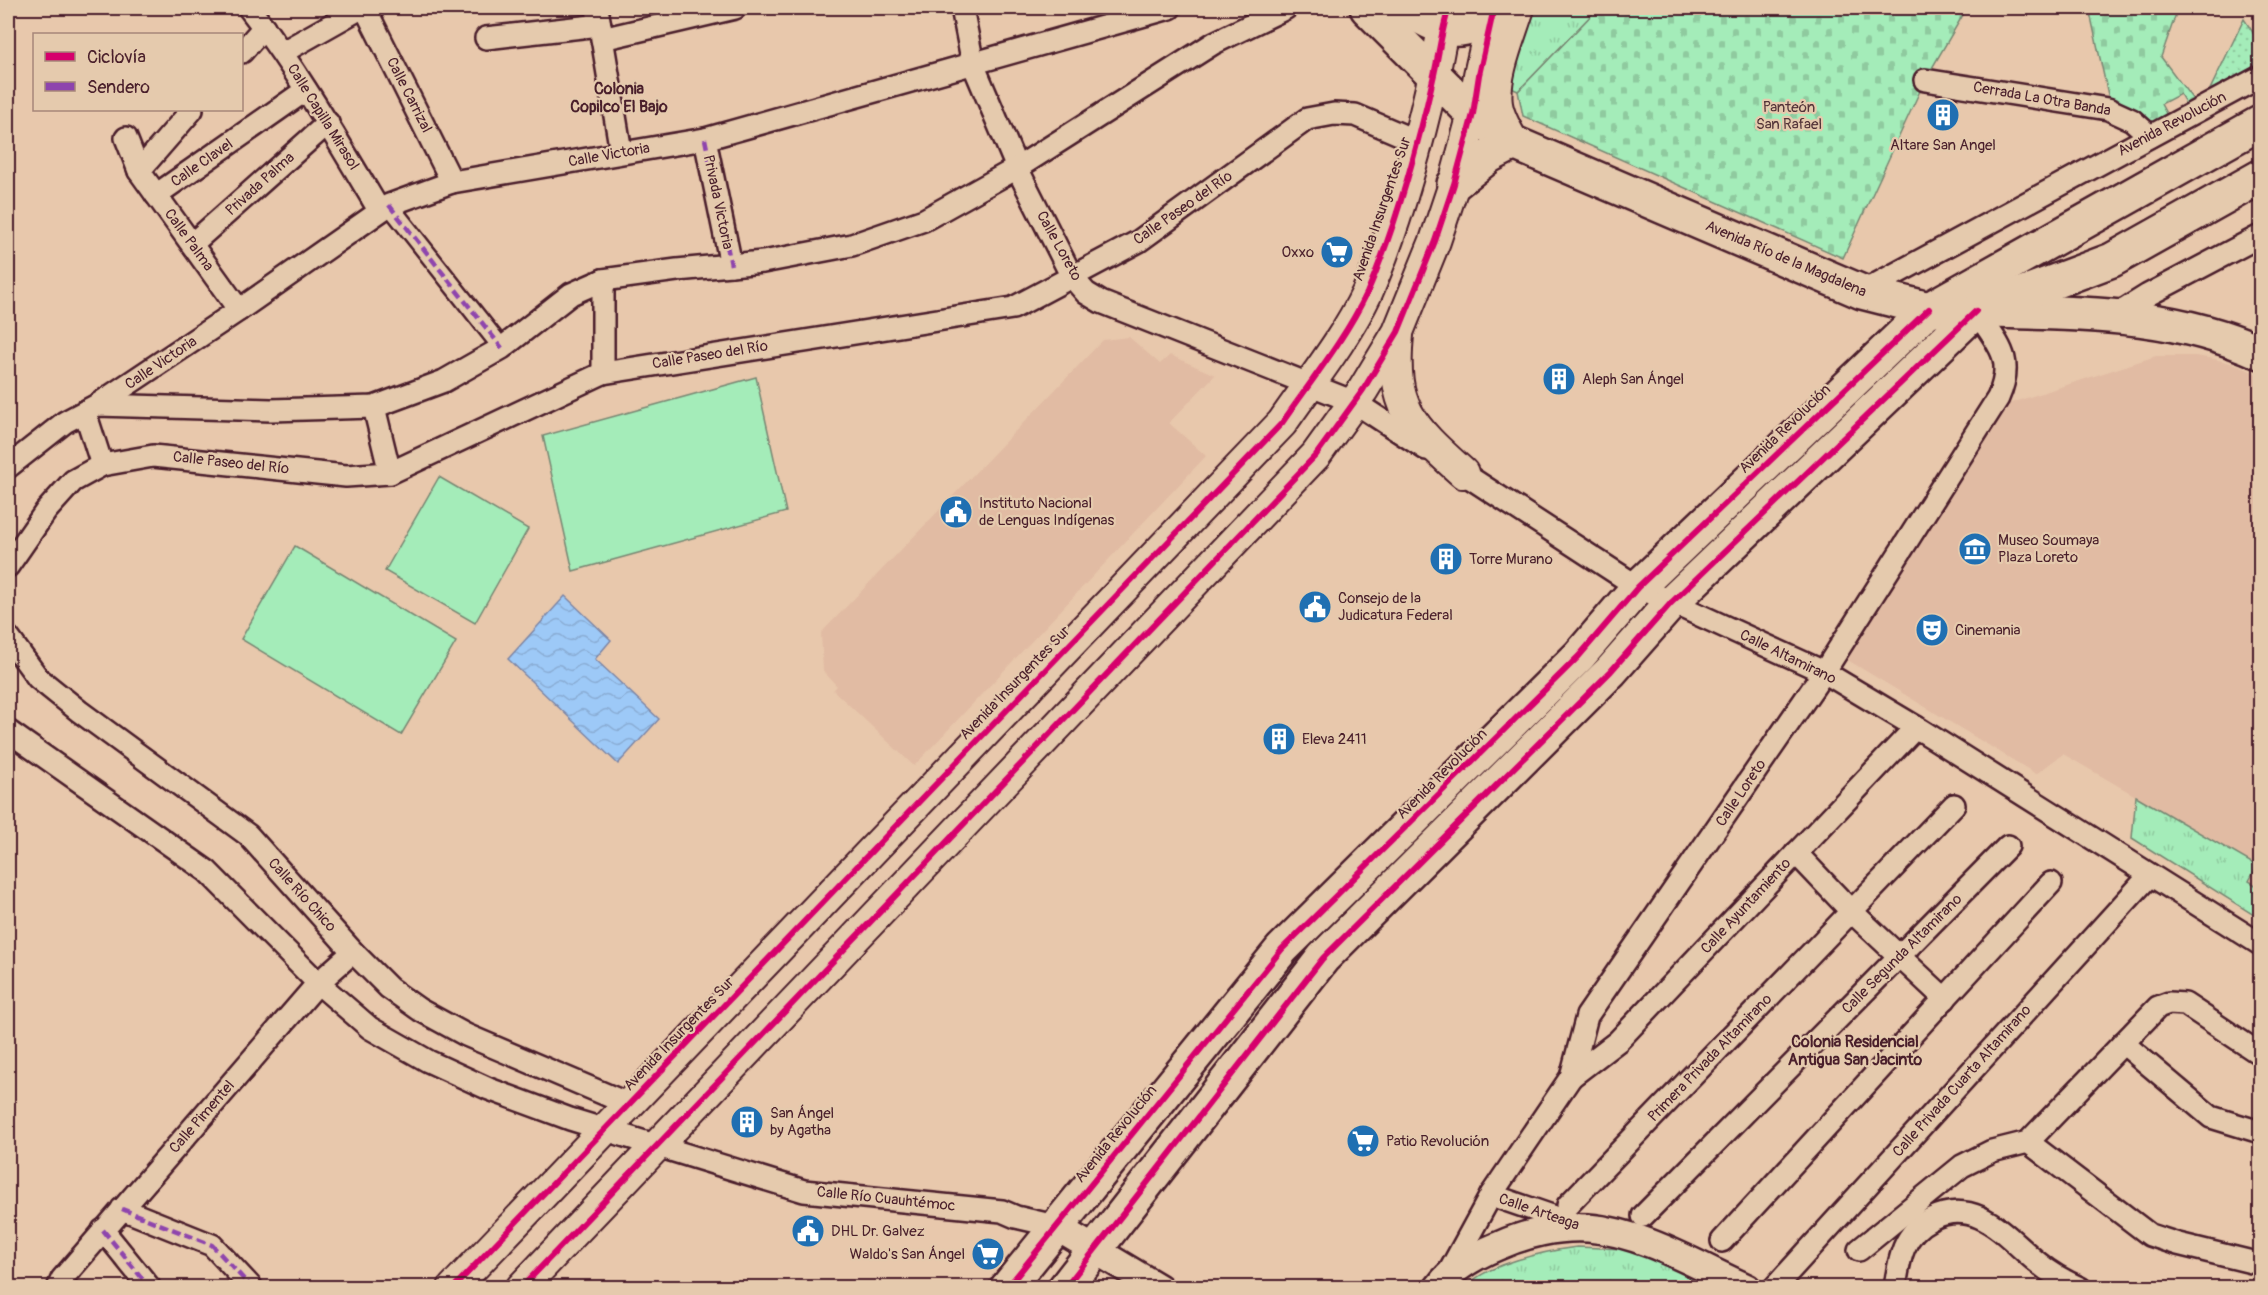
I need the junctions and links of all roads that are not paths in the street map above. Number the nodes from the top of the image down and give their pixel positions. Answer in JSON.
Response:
{"nodes":[{"id":1,"x":249,"y":8,"type":"edge"},
{"id":2,"x":363,"y":8,"type":"edge"},
{"id":3,"x":735,"y":8,"type":"edge"},
{"id":4,"x":962,"y":8,"type":"edge"},
{"id":5,"x":1170,"y":8,"type":"edge"},
{"id":6,"x":1286,"y":8,"type":"edge"},
{"id":7,"x":1367,"y":8,"type":"edge"},
{"id":8,"x":1404,"y":8,"type":"edge"},
{"id":9,"x":1502,"y":9,"type":"edge"},
{"id":10,"x":1446,"y":17,"type":"edge"},
{"id":11,"x":600,"y":24,"type":"edge"},
{"id":12,"x":264,"y":27,"type":"junction"},
{"id":13,"x":486,"y":38,"type":"dead end"},
{"id":14,"x":243,"y":51,"type":"edge"},
{"id":15,"x":283,"y":52,"type":"junction"},
{"id":16,"x":973,"y":64,"type":"junction"},
{"id":17,"x":1434,"y":76,"type":"junction"},
{"id":18,"x":2260,"y":77,"type":"edge"},
{"id":19,"x":1925,"y":80,"type":"dead end"},
{"id":20,"x":306,"y":90,"type":"junction"},
{"id":21,"x":191,"y":111,"type":"edge"},
{"id":22,"x":1473,"y":114,"type":"junction"},
{"id":23,"x":328,"y":123,"type":"junction"},
{"id":24,"x":2260,"y":123,"type":"edge"},
{"id":25,"x":2150,"y":136,"type":"junction"},
{"id":26,"x":126,"y":138,"type":"dead end"},
{"id":27,"x":705,"y":139,"type":"junction"},
{"id":28,"x":1418,"y":142,"type":"junction"},
{"id":29,"x":1514,"y":143,"type":"junction"},
{"id":30,"x":621,"y":152,"type":"junction"},
{"id":31,"x":1017,"y":168,"type":"junction"},
{"id":32,"x":139,"y":171,"type":"junction"},
{"id":33,"x":2260,"y":177,"type":"edge"},
{"id":34,"x":453,"y":182,"type":"junction"},
{"id":35,"x":1454,"y":184,"type":"junction"},
{"id":36,"x":156,"y":195,"type":"junction"},
{"id":37,"x":384,"y":207,"type":"junction"},
{"id":38,"x":2260,"y":236,"type":"edge"},
{"id":39,"x":192,"y":244,"type":"junction"},
{"id":40,"x":731,"y":265,"type":"junction"},
{"id":41,"x":1072,"y":277,"type":"junction"},
{"id":42,"x":603,"y":280,"type":"junction"},
{"id":43,"x":1862,"y":292,"type":"junction"},
{"id":44,"x":1929,"y":309,"type":"junction"},
{"id":45,"x":239,"y":310,"type":"junction"},
{"id":46,"x":1976,"y":311,"type":"junction"},
{"id":47,"x":2116,"y":315,"type":"junction"},
{"id":48,"x":1398,"y":333,"type":"junction"},
{"id":49,"x":502,"y":348,"type":"junction"},
{"id":50,"x":2260,"y":352,"type":"edge"},
{"id":51,"x":603,"y":373,"type":"junction"},
{"id":52,"x":1309,"y":384,"type":"junction"},
{"id":53,"x":1354,"y":402,"type":"junction"},
{"id":54,"x":374,"y":408,"type":"junction"},
{"id":55,"x":91,"y":409,"type":"junction"},
{"id":56,"x":102,"y":465,"type":"junction"},
{"id":57,"x":8,"y":467,"type":"edge"},
{"id":58,"x":1462,"y":472,"type":"junction"},
{"id":59,"x":390,"y":473,"type":"junction"},
{"id":60,"x":8,"y":566,"type":"edge"},
{"id":61,"x":1638,"y":587,"type":"junction"},
{"id":62,"x":1671,"y":603,"type":"junction"},
{"id":63,"x":8,"y":637,"type":"edge"},
{"id":64,"x":1824,"y":672,"type":"junction"},
{"id":65,"x":1916,"y":727,"type":"junction"},
{"id":66,"x":8,"y":731,"type":"edge"},
{"id":67,"x":1954,"y":805,"type":"dead end"},
{"id":68,"x":2008,"y":846,"type":"dead end"},
{"id":69,"x":1796,"y":853,"type":"junction"},
{"id":70,"x":2150,"y":875,"type":"junction"},
{"id":71,"x":2051,"y":883,"type":"dead end"},
{"id":72,"x":1851,"y":911,"type":"junction"},
{"id":73,"x":2260,"y":944,"type":"edge"},
{"id":74,"x":350,"y":955,"type":"junction"},
{"id":75,"x":1899,"y":956,"type":"junction"},
{"id":76,"x":322,"y":980,"type":"junction"},
{"id":77,"x":1945,"y":999,"type":"junction"},
{"id":78,"x":2123,"y":1043,"type":"junction"},
{"id":79,"x":2260,"y":1054,"type":"edge"},
{"id":80,"x":1571,"y":1077,"type":"junction"},
{"id":81,"x":628,"y":1104,"type":"junction"},
{"id":82,"x":604,"y":1129,"type":"junction"},
{"id":83,"x":2260,"y":1132,"type":"edge"},
{"id":84,"x":2028,"y":1142,"type":"junction"},
{"id":85,"x":656,"y":1146,"type":"junction"},
{"id":86,"x":1491,"y":1195,"type":"junction"},
{"id":87,"x":1568,"y":1205,"type":"dead end"},
{"id":88,"x":122,"y":1209,"type":"junction"},
{"id":89,"x":1643,"y":1216,"type":"dead end"},
{"id":90,"x":1055,"y":1226,"type":"junction"},
{"id":91,"x":1587,"y":1228,"type":"junction"},
{"id":92,"x":103,"y":1230,"type":"junction"},
{"id":93,"x":1722,"y":1241,"type":"dead end"},
{"id":94,"x":1094,"y":1249,"type":"junction"},
{"id":95,"x":1859,"y":1250,"type":"dead end"},
{"id":96,"x":2260,"y":1264,"type":"edge"},
{"id":97,"x":1443,"y":1281,"type":"edge"},
{"id":98,"x":58,"y":1287,"type":"edge"},
{"id":99,"x":150,"y":1287,"type":"edge"},
{"id":100,"x":252,"y":1287,"type":"edge"},
{"id":101,"x":453,"y":1287,"type":"edge"},
{"id":102,"x":521,"y":1287,"type":"edge"},
{"id":103,"x":1007,"y":1287,"type":"edge"},
{"id":104,"x":1065,"y":1287,"type":"edge"},
{"id":105,"x":1159,"y":1287,"type":"edge"},
{"id":106,"x":1747,"y":1287,"type":"edge"},
{"id":107,"x":1774,"y":1287,"type":"edge"},
{"id":108,"x":1895,"y":1287,"type":"edge"},
{"id":109,"x":2080,"y":1287,"type":"edge"}],
"edges":[{"from":1,"to":12,"type":"street","name":"Calle Capilla Mirasol"},
{"from":2,"to":15,"type":"street"},
{"from":2,"to":34,"type":"street","name":"Calle Carrizal"},
{"from":3,"to":11,"type":"street"},
{"from":4,"to":16,"type":"street","name":"Calle Loreto"},
{"from":5,"to":16,"type":"street","name":"Calle Victoria"},
{"from":6,"to":31,"type":"street"},
{"from":7,"to":17,"type":"main road","name":"Avenida Río de la Magdalena"},
{"from":8,"to":10,"type":"main road"},
{"from":9,"to":10,"type":"main road"},
{"from":9,"to":22,"type":"main road"},
{"from":9,"to":29,"type":"main road"},
{"from":10,"to":17,"type":"main road","name":"Avenida Insurgentes Sur"},
{"from":11,"to":13,"type":"street"},
{"from":11,"to":30,"type":"street"},
{"from":12,"to":14,"type":"street"},
{"from":12,"to":15,"type":"street","name":"Calle Capilla Mirasol"},
{"from":15,"to":20,"type":"street","name":"Calle Capilla Mirasol"},
{"from":16,"to":27,"type":"street","name":"Calle Victoria"},
{"from":16,"to":31,"type":"street","name":"Calle Loreto"},
{"from":17,"to":22,"type":"main road","name":"Avenida Río de la Magdalena"},
{"from":17,"to":28,"type":"main road","name":"Avenida Insurgentes Sur"},
{"from":18,"to":25,"type":"street","name":"Avenida Revolución"},
{"from":19,"to":25,"type":"street","name":"Cerrada La Otra Banda"},
{"from":20,"to":23,"type":"street","name":"Calle Capilla Mirasol"},
{"from":20,"to":36,"type":"street","name":"Calle Clavel"},
{"from":21,"to":32,"type":"street"},
{"from":22,"to":29,"type":"main road","name":"Avenida Río de la Magdalena"},
{"from":22,"to":35,"type":"main road"},
{"from":23,"to":37,"type":"street","name":"Calle Capilla Mirasol"},
{"from":23,"to":39,"type":"street","name":"Privada Palma"},
{"from":24,"to":44,"type":"main road","name":"Avenida Revolución"},
{"from":25,"to":43,"type":"street","name":"Avenida Revolución"},
{"from":26,"to":32,"type":"street"},
{"from":27,"to":30,"type":"street","name":"Calle Victoria"},
{"from":27,"to":40,"type":"street","name":"Privada Victoria"},
{"from":28,"to":41,"type":"street","name":"Calle Paseo del Río"},
{"from":28,"to":52,"type":"main road","name":"Avenida Insurgentes Sur"},
{"from":29,"to":35,"type":"main road"},
{"from":29,"to":43,"type":"main road","name":"Avenida Río de la Magdalena"},
{"from":30,"to":34,"type":"street","name":"Calle Victoria"},
{"from":31,"to":40,"type":"street"},
{"from":31,"to":41,"type":"street","name":"Calle Loreto"},
{"from":32,"to":36,"type":"street","name":"Calle Palma"},
{"from":33,"to":46,"type":"main road"},
{"from":34,"to":37,"type":"street","name":"Calle Victoria"},
{"from":35,"to":48,"type":"main road"},
{"from":36,"to":39,"type":"street","name":"Calle Palma"},
{"from":37,"to":45,"type":"street","name":"Calle Victoria"},
{"from":37,"to":49,"type":"street","name":"Calle Capilla Mirasol"},
{"from":38,"to":47,"type":"street"},
{"from":39,"to":45,"type":"street","name":"Calle Palma"},
{"from":40,"to":42,"type":"street"},
{"from":41,"to":51,"type":"street","name":"Calle Paseo del Río"},
{"from":41,"to":52,"type":"street","name":"Calle Loreto"},
{"from":42,"to":49,"type":"street"},
{"from":42,"to":51,"type":"street"},
{"from":43,"to":44,"type":"main road","name":"Avenida Río de la Magdalena"},
{"from":44,"to":46,"type":"main road","name":"Avenida Río de la Magdalena"},
{"from":44,"to":61,"type":"main road","name":"Avenida Revolución"},
{"from":45,"to":55,"type":"street","name":"Calle Victoria"},
{"from":46,"to":47,"type":"main road","name":"Avenida Río de la Magdalena"},
{"from":46,"to":62,"type":"main road"},
{"from":46,"to":64,"type":"street","name":"Calle Loreto"},
{"from":47,"to":50,"type":"main road","name":"Avenida Río de la Magdalena"},
{"from":48,"to":53,"type":"main road"},
{"from":48,"to":58,"type":"main road"},
{"from":49,"to":54,"type":"street"},
{"from":51,"to":59,"type":"street","name":"Calle Paseo del Río"},
{"from":52,"to":53,"type":"street","name":"Calle Altamirano"},
{"from":52,"to":81,"type":"main road","name":"Avenida Insurgentes Sur"},
{"from":53,"to":58,"type":"street","name":"Calle Altamirano"},
{"from":53,"to":85,"type":"main road"},
{"from":54,"to":55,"type":"street"},
{"from":54,"to":59,"type":"street"},
{"from":55,"to":56,"type":"street"},
{"from":55,"to":57,"type":"street"},
{"from":56,"to":59,"type":"street","name":"Calle Paseo del Río"},
{"from":56,"to":60,"type":"street","name":"Calle Paseo del Río"},
{"from":58,"to":61,"type":"street","name":"Calle Altamirano"},
{"from":61,"to":62,"type":"street","name":"Calle Altamirano"},
{"from":61,"to":90,"type":"main road","name":"Avenida Revolución"},
{"from":62,"to":64,"type":"street","name":"Calle Altamirano"},
{"from":62,"to":94,"type":"main road"},
{"from":63,"to":74,"type":"street","name":"Calle Río Chico"},
{"from":64,"to":65,"type":"street","name":"Calle Altamirano"},
{"from":64,"to":80,"type":"street","name":"Calle Loreto"},
{"from":65,"to":69,"type":"street","name":"Calle Ayuntamiento"},
{"from":65,"to":70,"type":"street","name":"Calle Altamirano"},
{"from":66,"to":76,"type":"street"},
{"from":67,"to":72,"type":"street","name":"Primera Privada Altamirano"},
{"from":68,"to":75,"type":"street","name":"Calle Segunda Altamirano"},
{"from":69,"to":72,"type":"street"},
{"from":69,"to":80,"type":"street","name":"Calle Ayuntamiento"},
{"from":70,"to":73,"type":"street","name":"Calle Altamirano"},
{"from":70,"to":107,"type":"street","name":"Calle Privada Cuarta Altamirano"},
{"from":71,"to":77,"type":"street"},
{"from":72,"to":75,"type":"street"},
{"from":72,"to":87,"type":"street","name":"Primera Privada Altamirano"},
{"from":74,"to":76,"type":"street","name":"Calle Pimentel"},
{"from":74,"to":81,"type":"street","name":"Calle Río Chico"},
{"from":75,"to":77,"type":"street"},
{"from":75,"to":89,"type":"street","name":"Calle Segunda Altamirano"},
{"from":76,"to":82,"type":"street"},
{"from":76,"to":88,"type":"street","name":"Calle Pimentel"},
{"from":77,"to":93,"type":"street"},
{"from":78,"to":79,"type":"street"},
{"from":78,"to":83,"type":"street"},
{"from":78,"to":84,"type":"street"},
{"from":80,"to":86,"type":"street","name":"Calle Loreto"},
{"from":81,"to":82,"type":"main road","name":"Avenida Insurgentes Sur"},
{"from":82,"to":85,"type":"street","name":"Calle Río Cuauhtémoc"},
{"from":82,"to":101,"type":"main road","name":"Avenida Insurgentes Sur"},
{"from":84,"to":95,"type":"street"},
{"from":84,"to":96,"type":"street"},
{"from":85,"to":90,"type":"street","name":"Calle Río Cuauhtémoc"},
{"from":85,"to":102,"type":"main road"},
{"from":86,"to":91,"type":"street","name":"Calle Arteaga"},
{"from":86,"to":97,"type":"street","name":"Calle Loreto"},
{"from":88,"to":92,"type":"street","name":"Calle Pimentel"},
{"from":88,"to":100,"type":"street"},
{"from":90,"to":94,"type":"street","name":"Calle Río Cuauhtémoc"},
{"from":90,"to":103,"type":"main road","name":"Avenida Revolución"},
{"from":91,"to":97,"type":"street","name":"Calle Arteaga"},
{"from":91,"to":106,"type":"street","name":"Calle Arteaga"},
{"from":92,"to":98,"type":"street","name":"Calle Pimentel"},
{"from":92,"to":99,"type":"street"},
{"from":94,"to":104,"type":"main road"},
{"from":94,"to":105,"type":"street","name":"Calle Río Cuauhtémoc"},
{"from":108,"to":109,"type":"street"}]}
